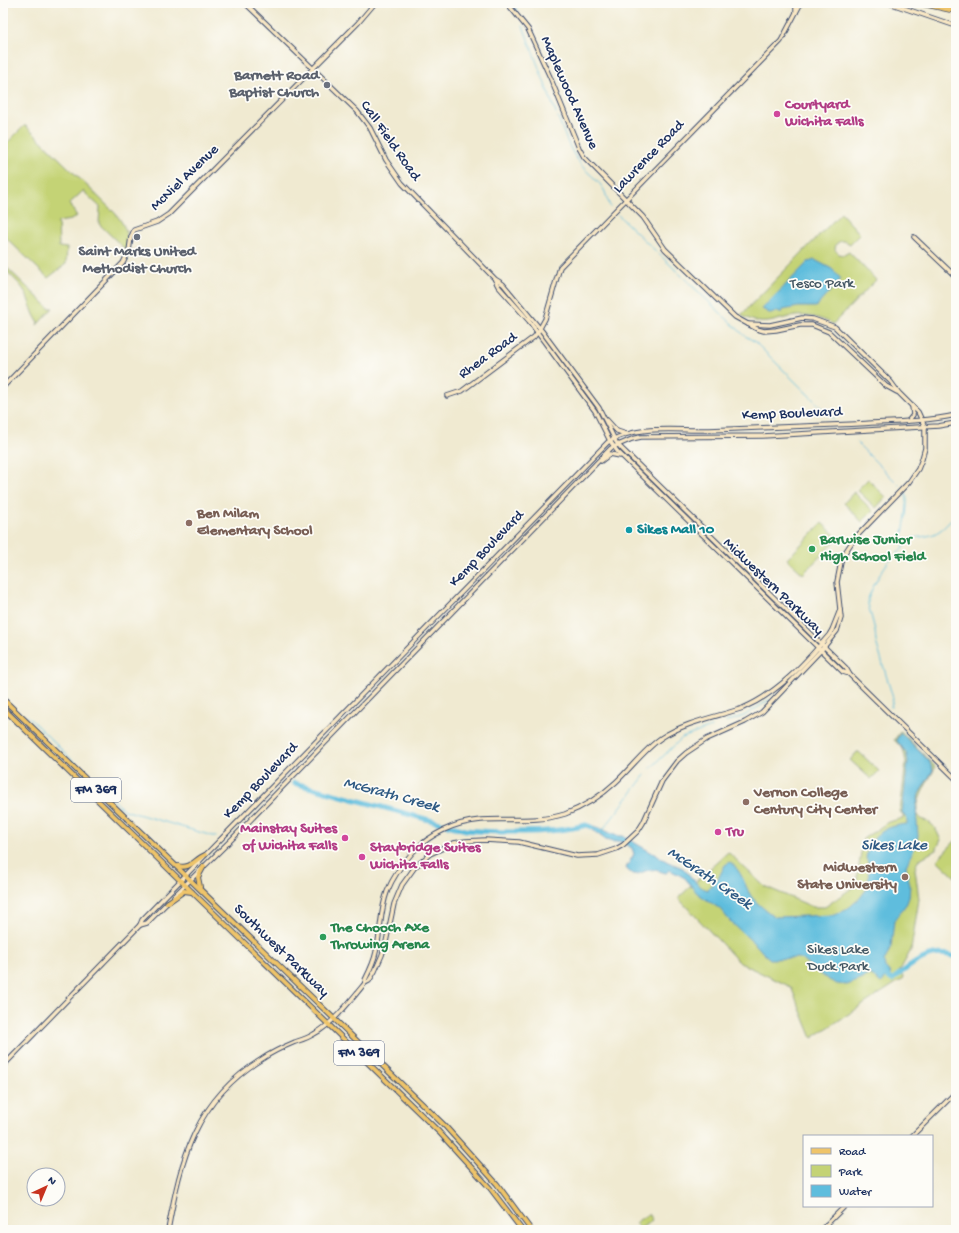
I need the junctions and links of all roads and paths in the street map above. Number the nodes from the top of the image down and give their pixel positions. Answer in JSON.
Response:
{"nodes":[{"id":1,"x":245,"y":3,"type":"edge"},
{"id":2,"x":375,"y":3,"type":"edge"},
{"id":3,"x":507,"y":3,"type":"edge"},
{"id":4,"x":796,"y":3,"type":"edge"},
{"id":5,"x":801,"y":3,"type":"edge"},
{"id":6,"x":888,"y":3,"type":"edge"},
{"id":7,"x":919,"y":3,"type":"edge"},
{"id":8,"x":942,"y":3,"type":"edge"},
{"id":9,"x":956,"y":9,"type":"edge"},
{"id":10,"x":796,"y":12,"type":"junction"},
{"id":11,"x":956,"y":26,"type":"edge"},
{"id":12,"x":313,"y":68,"type":"junction"},
{"id":13,"x":626,"y":198,"type":"junction"},
{"id":14,"x":914,"y":237,"type":"dead end"},
{"id":15,"x":956,"y":277,"type":"edge"},
{"id":16,"x":748,"y":324,"type":"junction"},
{"id":17,"x":539,"y":330,"type":"junction"},
{"id":18,"x":562,"y":358,"type":"junction"},
{"id":19,"x":558,"y":361,"type":"junction"},
{"id":20,"x":578,"y":380,"type":"junction"},
{"id":21,"x":575,"y":383,"type":"junction"},
{"id":22,"x":3,"y":387,"type":"edge"},
{"id":23,"x":899,"y":393,"type":"junction"},
{"id":24,"x":448,"y":396,"type":"dead end"},
{"id":25,"x":912,"y":405,"type":"junction"},
{"id":26,"x":956,"y":415,"type":"edge"},
{"id":27,"x":604,"y":417,"type":"junction"},
{"id":28,"x":922,"y":419,"type":"junction"},
{"id":29,"x":908,"y":421,"type":"junction"},
{"id":30,"x":879,"y":422,"type":"junction"},
{"id":31,"x":956,"y":423,"type":"edge"},
{"id":32,"x":924,"y":426,"type":"junction"},
{"id":33,"x":782,"y":427,"type":"junction"},
{"id":34,"x":880,"y":429,"type":"junction"},
{"id":35,"x":627,"y":434,"type":"junction"},
{"id":36,"x":783,"y":435,"type":"junction"},
{"id":37,"x":615,"y":439,"type":"junction"},
{"id":38,"x":610,"y":441,"type":"junction"},
{"id":39,"x":616,"y":445,"type":"junction"},
{"id":40,"x":626,"y":461,"type":"junction"},
{"id":41,"x":595,"y":465,"type":"junction"},
{"id":42,"x":706,"y":532,"type":"junction"},
{"id":43,"x":703,"y":536,"type":"junction"},
{"id":44,"x":723,"y":548,"type":"junction"},
{"id":45,"x":720,"y":552,"type":"junction"},
{"id":46,"x":772,"y":596,"type":"junction"},
{"id":47,"x":769,"y":600,"type":"junction"},
{"id":48,"x":840,"y":609,"type":"junction"},
{"id":49,"x":819,"y":646,"type":"junction"},
{"id":50,"x":823,"y":649,"type":"junction"},
{"id":51,"x":400,"y":654,"type":"junction"},
{"id":52,"x":406,"y":659,"type":"junction"},
{"id":53,"x":366,"y":690,"type":"junction"},
{"id":54,"x":371,"y":695,"type":"junction"},
{"id":55,"x":3,"y":699,"type":"edge"},
{"id":56,"x":3,"y":708,"type":"edge"},
{"id":57,"x":956,"y":779,"type":"edge"},
{"id":58,"x":140,"y":831,"type":"junction"},
{"id":59,"x":134,"y":836,"type":"junction"},
{"id":60,"x":205,"y":855,"type":"junction"},
{"id":61,"x":174,"y":864,"type":"junction"},
{"id":62,"x":204,"y":866,"type":"junction"},
{"id":63,"x":186,"y":875,"type":"junction"},
{"id":64,"x":181,"y":880,"type":"junction"},
{"id":65,"x":191,"y":880,"type":"junction"},
{"id":66,"x":186,"y":885,"type":"junction"},
{"id":67,"x":200,"y":889,"type":"junction"},
{"id":68,"x":194,"y":893,"type":"junction"},
{"id":69,"x":167,"y":903,"type":"junction"},
{"id":70,"x":140,"y":925,"type":"junction"},
{"id":71,"x":266,"y":953,"type":"junction"},
{"id":72,"x":260,"y":957,"type":"junction"},
{"id":73,"x":365,"y":983,"type":"junction"},
{"id":74,"x":333,"y":1019,"type":"junction"},
{"id":75,"x":329,"y":1023,"type":"junction"},
{"id":76,"x":3,"y":1066,"type":"edge"},
{"id":77,"x":956,"y":1092,"type":"edge"},
{"id":78,"x":913,"y":1135,"type":"edge"},
{"id":79,"x":472,"y":1156,"type":"junction"},
{"id":80,"x":467,"y":1161,"type":"junction"},
{"id":81,"x":844,"y":1207,"type":"edge"},
{"id":82,"x":168,"y":1230,"type":"edge"},
{"id":83,"x":522,"y":1230,"type":"edge"},
{"id":84,"x":531,"y":1230,"type":"edge"},
{"id":85,"x":821,"y":1230,"type":"edge"}],
"edges":[{"from":1,"to":12,"type":"main road","name":"Call Field Road"},
{"from":2,"to":12,"type":"main road","name":"McNiel Avenue"},
{"from":3,"to":13,"type":"main road","name":"Maplewood Avenue"},
{"from":4,"to":10,"type":"main road","name":"Lawrence Road"},
{"from":5,"to":10,"type":"main road","name":"Lawrence Road"},
{"from":6,"to":11,"type":"main road"},
{"from":7,"to":9,"type":"highway"},
{"from":8,"to":9,"type":"highway"},
{"from":10,"to":13,"type":"main road","name":"Lawrence Road"},
{"from":12,"to":17,"type":"main road","name":"Call Field Road"},
{"from":12,"to":22,"type":"main road","name":"McNiel Avenue"},
{"from":13,"to":16,"type":"main road","name":"Maplewood Avenue"},
{"from":13,"to":17,"type":"main road","name":"Lawrence Road"},
{"from":14,"to":15,"type":"main road"},
{"from":16,"to":23,"type":"main road","name":"Maplewood Avenue"},
{"from":16,"to":23,"type":"main road","name":"Maplewood Avenue"},
{"from":17,"to":18,"type":"main road","name":"Call Field Road"},
{"from":17,"to":19,"type":"main road","name":"Call Field Road"},
{"from":17,"to":24,"type":"main road","name":"Rhea Road"},
{"from":18,"to":19,"type":"main road"},
{"from":18,"to":20,"type":"main road","name":"Call Field Road"},
{"from":19,"to":21,"type":"main road","name":"Call Field Road"},
{"from":20,"to":21,"type":"main road"},
{"from":20,"to":27,"type":"main road","name":"Call Field Road"},
{"from":21,"to":38,"type":"main road","name":"Call Field Road"},
{"from":23,"to":25,"type":"main road","name":"Maplewood Avenue"},
{"from":25,"to":28,"type":"main road","name":"Maplewood Avenue"},
{"from":25,"to":29,"type":"main road"},
{"from":26,"to":28,"type":"main road","name":"Kemp Boulevard"},
{"from":27,"to":35,"type":"main road"},
{"from":27,"to":37,"type":"main road","name":"Call Field Road"},
{"from":28,"to":29,"type":"main road","name":"Kemp Boulevard"},
{"from":28,"to":32,"type":"main road","name":"Maplewood Avenue"},
{"from":29,"to":30,"type":"main road","name":"Kemp Boulevard"},
{"from":30,"to":33,"type":"main road","name":"Kemp Boulevard"},
{"from":30,"to":34,"type":"main road"},
{"from":31,"to":32,"type":"main road","name":"Kemp Boulevard"},
{"from":32,"to":34,"type":"main road","name":"Kemp Boulevard"},
{"from":32,"to":48,"type":"main road","name":"Maplewood Avenue"},
{"from":33,"to":35,"type":"main road","name":"Kemp Boulevard"},
{"from":33,"to":36,"type":"main road"},
{"from":34,"to":36,"type":"main road","name":"Kemp Boulevard"},
{"from":35,"to":37,"type":"main road","name":"Kemp Boulevard"},
{"from":36,"to":39,"type":"main road","name":"Kemp Boulevard"},
{"from":37,"to":38,"type":"main road","name":"Kemp Boulevard"},
{"from":37,"to":39,"type":"main road","name":"Call Field Road"},
{"from":38,"to":39,"type":"main road","name":"Call Field Road"},
{"from":38,"to":51,"type":"main road","name":"Kemp Boulevard"},
{"from":39,"to":40,"type":"main road","name":"Midwestern Parkway"},
{"from":39,"to":41,"type":"main road","name":"Kemp Boulevard"},
{"from":39,"to":42,"type":"main road","name":"Midwestern Parkway"},
{"from":40,"to":41,"type":"main road"},
{"from":40,"to":43,"type":"main road","name":"Midwestern Parkway"},
{"from":41,"to":52,"type":"main road","name":"Kemp Boulevard"},
{"from":42,"to":43,"type":"main road"},
{"from":42,"to":44,"type":"main road","name":"Midwestern Parkway"},
{"from":43,"to":45,"type":"main road","name":"Midwestern Parkway"},
{"from":44,"to":45,"type":"main road"},
{"from":44,"to":46,"type":"main road","name":"Midwestern Parkway"},
{"from":45,"to":47,"type":"main road","name":"Midwestern Parkway"},
{"from":46,"to":47,"type":"main road"},
{"from":46,"to":49,"type":"main road","name":"Midwestern Parkway"},
{"from":47,"to":49,"type":"main road","name":"Midwestern Parkway"},
{"from":48,"to":49,"type":"main road","name":"Maplewood Avenue"},
{"from":48,"to":50,"type":"main road","name":"Maplewood Avenue"},
{"from":49,"to":50,"type":"main road","name":"Midwestern Parkway"},
{"from":49,"to":73,"type":"main road","name":"Maplewood Avenue"},
{"from":50,"to":57,"type":"main road","name":"Midwestern Parkway"},
{"from":50,"to":73,"type":"main road","name":"Maplewood Avenue"},
{"from":51,"to":52,"type":"main road"},
{"from":51,"to":53,"type":"main road","name":"Kemp Boulevard"},
{"from":52,"to":54,"type":"main road","name":"Kemp Boulevard"},
{"from":53,"to":54,"type":"main road"},
{"from":53,"to":60,"type":"main road","name":"Kemp Boulevard"},
{"from":54,"to":62,"type":"main road","name":"Kemp Boulevard"},
{"from":55,"to":58,"type":"main road","name":"Southwest Parkway","number":"FM 369"},
{"from":56,"to":59,"type":"main road","name":"Southwest Parkway","number":"FM 369"},
{"from":58,"to":59,"type":"main road"},
{"from":58,"to":61,"type":"main road","name":"Southwest Parkway","number":"FM 369"},
{"from":59,"to":64,"type":"main road","name":"Southwest Parkway","number":"FM 369"},
{"from":60,"to":61,"type":"main road"},
{"from":60,"to":63,"type":"main road","name":"Kemp Boulevard"},
{"from":61,"to":63,"type":"main road","name":"Southwest Parkway","number":"FM 369"},
{"from":62,"to":65,"type":"main road","name":"Kemp Boulevard"},
{"from":62,"to":67,"type":"main road"},
{"from":63,"to":64,"type":"main road","name":"Kemp Boulevard"},
{"from":63,"to":65,"type":"main road","name":"Southwest Parkway","number":"FM 369"},
{"from":64,"to":66,"type":"main road","name":"Southwest Parkway","number":"FM 369"},
{"from":64,"to":70,"type":"main road","name":"Kemp Boulevard"},
{"from":65,"to":66,"type":"main road","name":"Kemp Boulevard"},
{"from":65,"to":67,"type":"main road","name":"Southwest Parkway","number":"FM 369"},
{"from":66,"to":68,"type":"main road","name":"Southwest Parkway","number":"FM 369"},
{"from":66,"to":69,"type":"main road","name":"Kemp Boulevard"},
{"from":67,"to":71,"type":"main road","name":"Southwest Parkway","number":"FM 369"},
{"from":68,"to":69,"type":"main road"},
{"from":68,"to":72,"type":"main road","name":"Southwest Parkway","number":"FM 369"},
{"from":69,"to":70,"type":"main road","name":"Kemp Boulevard"},
{"from":70,"to":76,"type":"main road","name":"Kemp Boulevard"},
{"from":71,"to":72,"type":"main road"},
{"from":71,"to":74,"type":"main road","name":"Southwest Parkway","number":"FM 369"},
{"from":72,"to":75,"type":"main road","name":"Southwest Parkway","number":"FM 369"},
{"from":73,"to":74,"type":"main road","name":"Maplewood Avenue"},
{"from":74,"to":75,"type":"main road","name":"Maplewood Avenue"},
{"from":74,"to":79,"type":"main road","name":"Southwest Parkway","number":"FM 369"},
{"from":75,"to":80,"type":"main road","name":"Southwest Parkway","number":"FM 369"},
{"from":75,"to":82,"type":"main road","name":"Maplewood Avenue"},
{"from":77,"to":78,"type":"main road"},
{"from":79,"to":80,"type":"main road"},
{"from":79,"to":84,"type":"main road","name":"Southwest Parkway","number":"FM 369"},
{"from":80,"to":83,"type":"main road","name":"Southwest Parkway","number":"FM 369"},
{"from":81,"to":85,"type":"main road"}]}
